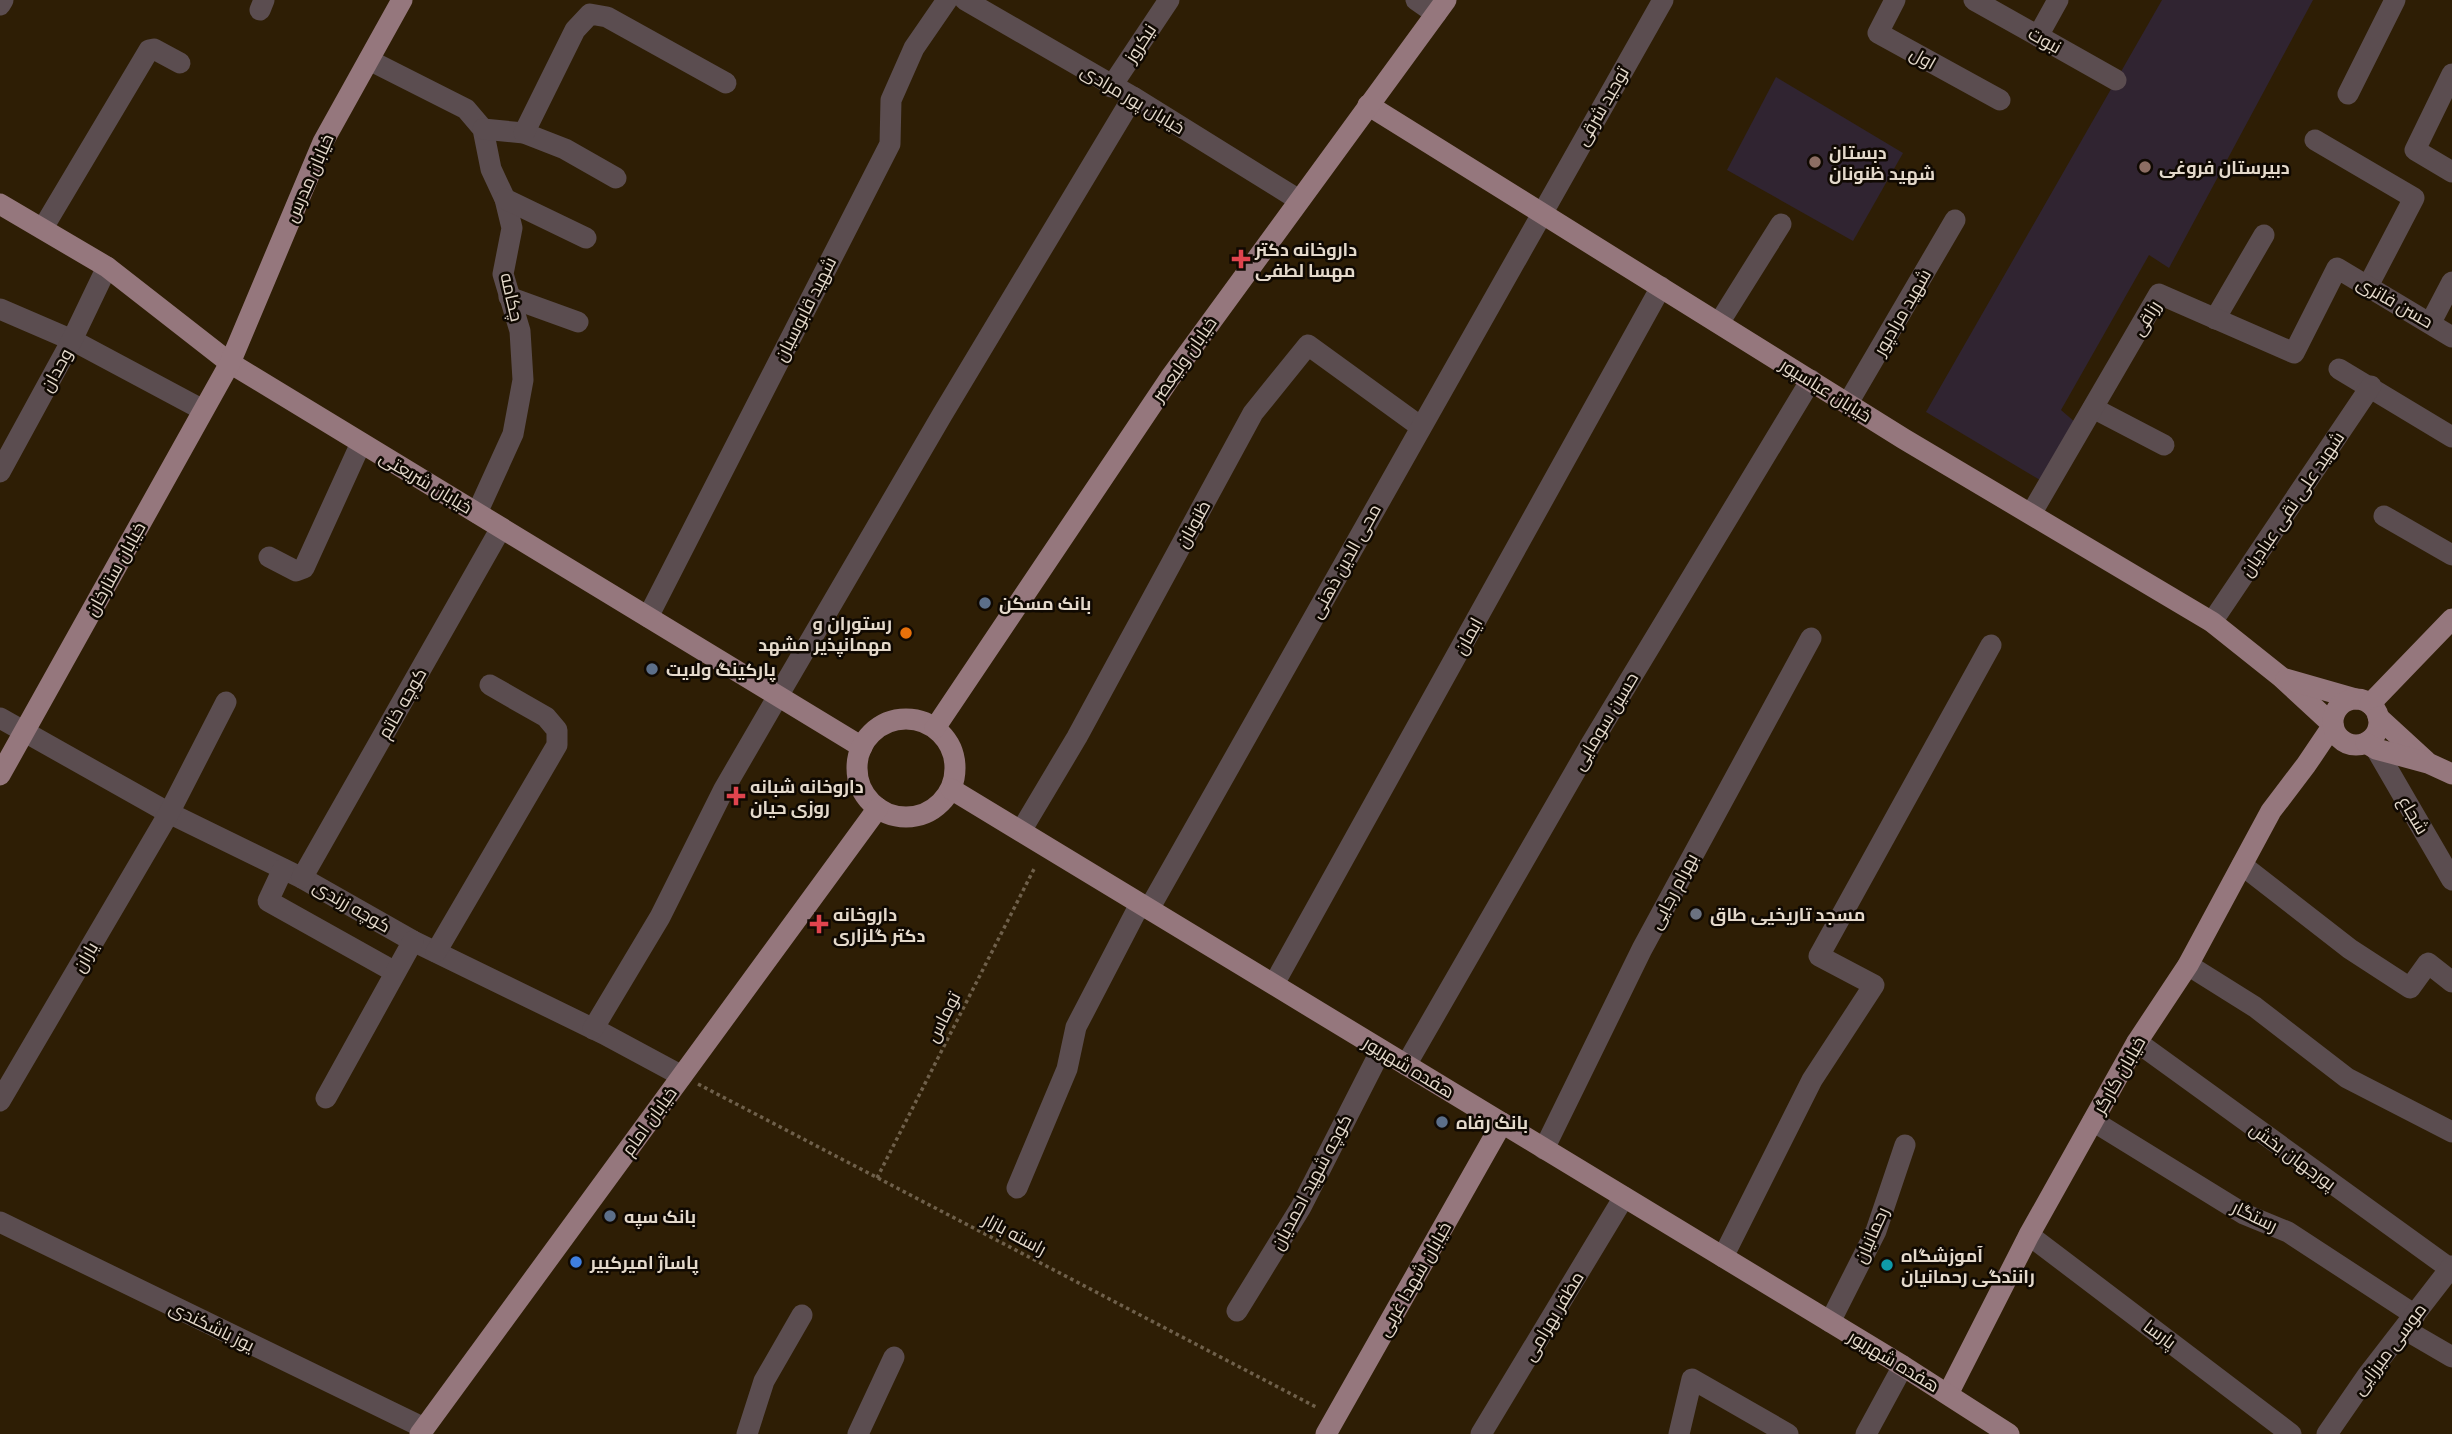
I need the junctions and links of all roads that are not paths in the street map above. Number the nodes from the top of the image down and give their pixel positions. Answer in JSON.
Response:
{"nodes":[{"id":1,"x":3,"y":0,"type":"edge"},
{"id":2,"x":402,"y":0,"type":"edge"},
{"id":3,"x":947,"y":0,"type":"edge"},
{"id":4,"x":965,"y":0,"type":"edge"},
{"id":5,"x":1169,"y":0,"type":"edge"},
{"id":6,"x":1416,"y":0,"type":"edge"},
{"id":7,"x":1663,"y":0,"type":"edge"},
{"id":8,"x":1895,"y":0,"type":"edge"},
{"id":9,"x":1974,"y":0,"type":"edge"},
{"id":10,"x":2058,"y":0,"type":"edge"},
{"id":11,"x":2395,"y":0,"type":"edge"},
{"id":12,"x":0,"y":5,"type":"edge"},
{"id":13,"x":1441,"y":7,"type":"edge"},
{"id":14,"x":2038,"y":36,"type":"junction"},
{"id":15,"x":369,"y":60,"type":"junction"},
{"id":16,"x":180,"y":63,"type":"dead end"},
{"id":17,"x":2452,"y":74,"type":"edge"},
{"id":18,"x":2116,"y":80,"type":"dead end"},
{"id":19,"x":726,"y":83,"type":"dead end"},
{"id":20,"x":1111,"y":87,"type":"junction"},
{"id":21,"x":2348,"y":94,"type":"dead end"},
{"id":22,"x":1133,"y":97,"type":"junction"},
{"id":23,"x":2000,"y":100,"type":"dead end"},
{"id":24,"x":1368,"y":106,"type":"junction"},
{"id":25,"x":484,"y":129,"type":"junction"},
{"id":26,"x":524,"y":133,"type":"junction"},
{"id":27,"x":2315,"y":141,"type":"dead end"},
{"id":28,"x":2452,"y":172,"type":"edge"},
{"id":29,"x":616,"y":178,"type":"dead end"},
{"id":30,"x":505,"y":199,"type":"junction"},
{"id":31,"x":1299,"y":200,"type":"junction"},
{"id":32,"x":0,"y":204,"type":"edge"},
{"id":33,"x":1541,"y":213,"type":"junction"},
{"id":34,"x":1955,"y":220,"type":"dead end"},
{"id":35,"x":1781,"y":224,"type":"dead end"},
{"id":36,"x":43,"y":228,"type":"junction"},
{"id":37,"x":2264,"y":235,"type":"dead end"},
{"id":38,"x":586,"y":238,"type":"dead end"},
{"id":39,"x":107,"y":267,"type":"junction"},
{"id":40,"x":2337,"y":268,"type":"joint"},
{"id":41,"x":2452,"y":282,"type":"edge"},
{"id":42,"x":2368,"y":286,"type":"junction"},
{"id":43,"x":1661,"y":288,"type":"junction"},
{"id":44,"x":509,"y":297,"type":"junction"},
{"id":45,"x":0,"y":309,"type":"edge"},
{"id":46,"x":2215,"y":319,"type":"junction"},
{"id":47,"x":578,"y":322,"type":"dead end"},
{"id":48,"x":2431,"y":322,"type":"junction"},
{"id":49,"x":1719,"y":324,"type":"junction"},
{"id":50,"x":2452,"y":337,"type":"edge"},
{"id":51,"x":72,"y":340,"type":"junction"},
{"id":52,"x":230,"y":363,"type":"junction"},
{"id":53,"x":2339,"y":369,"type":"dead end"},
{"id":54,"x":1811,"y":380,"type":"junction"},
{"id":55,"x":2371,"y":386,"type":"junction"},
{"id":56,"x":1848,"y":403,"type":"junction"},
{"id":57,"x":2093,"y":408,"type":"junction"},
{"id":58,"x":203,"y":410,"type":"junction"},
{"id":59,"x":1421,"y":427,"type":"junction"},
{"id":60,"x":2452,"y":438,"type":"edge"},
{"id":61,"x":361,"y":443,"type":"junction"},
{"id":62,"x":2164,"y":445,"type":"dead end"},
{"id":63,"x":0,"y":472,"type":"edge"},
{"id":64,"x":477,"y":513,"type":"junction"},
{"id":65,"x":2031,"y":514,"type":"junction"},
{"id":66,"x":2384,"y":516,"type":"dead end"},
{"id":67,"x":501,"y":527,"type":"junction"},
{"id":68,"x":2452,"y":555,"type":"edge"},
{"id":69,"x":269,"y":557,"type":"dead end"},
{"id":70,"x":648,"y":617,"type":"junction"},
{"id":71,"x":2452,"y":619,"type":"edge"},
{"id":72,"x":2212,"y":622,"type":"junction"},
{"id":73,"x":1811,"y":638,"type":"dead end"},
{"id":74,"x":1992,"y":645,"type":"dead end"},
{"id":75,"x":2281,"y":677,"type":"junction"},
{"id":76,"x":490,"y":685,"type":"dead end"},
{"id":77,"x":778,"y":695,"type":"junction"},
{"id":78,"x":226,"y":702,"type":"dead end"},
{"id":79,"x":2368,"y":707,"type":"junction"},
{"id":80,"x":0,"y":718,"type":"edge"},
{"id":81,"x":2333,"y":725,"type":"junction"},
{"id":82,"x":935,"y":727,"type":"junction"},
{"id":83,"x":24,"y":732,"type":"junction"},
{"id":84,"x":2366,"y":746,"type":"junction"},
{"id":85,"x":862,"y":747,"type":"junction"},
{"id":86,"x":2428,"y":763,"type":"junction"},
{"id":87,"x":2306,"y":765,"type":"junction"},
{"id":88,"x":2452,"y":774,"type":"edge"},
{"id":89,"x":0,"y":775,"type":"edge"},
{"id":90,"x":951,"y":789,"type":"junction"},
{"id":91,"x":878,"y":808,"type":"junction"},
{"id":92,"x":169,"y":813,"type":"junction"},
{"id":93,"x":1021,"y":831,"type":"junction"},
{"id":94,"x":2242,"y":865,"type":"junction"},
{"id":95,"x":292,"y":873,"type":"junction"},
{"id":96,"x":2452,"y":880,"type":"edge"},
{"id":97,"x":1145,"y":906,"type":"junction"},
{"id":98,"x":412,"y":941,"type":"junction"},
{"id":99,"x":436,"y":952,"type":"junction"},
{"id":100,"x":2188,"y":965,"type":"junction"},
{"id":101,"x":395,"y":972,"type":"junction"},
{"id":102,"x":2452,"y":982,"type":"edge"},
{"id":103,"x":1274,"y":985,"type":"junction"},
{"id":104,"x":593,"y":1029,"type":"junction"},
{"id":105,"x":2137,"y":1042,"type":"junction"},
{"id":106,"x":1381,"y":1050,"type":"junction"},
{"id":107,"x":1406,"y":1065,"type":"junction"},
{"id":108,"x":682,"y":1076,"type":"junction"},
{"id":109,"x":326,"y":1098,"type":"dead end"},
{"id":110,"x":0,"y":1101,"type":"edge"},
{"id":111,"x":2093,"y":1121,"type":"junction"},
{"id":112,"x":1502,"y":1123,"type":"junction"},
{"id":113,"x":2452,"y":1132,"type":"edge"},
{"id":114,"x":1905,"y":1145,"type":"dead end"},
{"id":115,"x":1544,"y":1149,"type":"junction"},
{"id":116,"x":1017,"y":1188,"type":"dead end"},
{"id":117,"x":1624,"y":1198,"type":"junction"},
{"id":118,"x":0,"y":1222,"type":"edge"},
{"id":119,"x":2029,"y":1235,"type":"junction"},
{"id":120,"x":1723,"y":1257,"type":"junction"},
{"id":121,"x":2451,"y":1268,"type":"edge"},
{"id":122,"x":1237,"y":1311,"type":"dead end"},
{"id":123,"x":802,"y":1315,"type":"dead end"},
{"id":124,"x":1830,"y":1322,"type":"junction"},
{"id":125,"x":2409,"y":1322,"type":"junction"},
{"id":126,"x":894,"y":1357,"type":"dead end"},
{"id":127,"x":2452,"y":1357,"type":"edge"},
{"id":128,"x":1903,"y":1366,"type":"junction"},
{"id":129,"x":1948,"y":1394,"type":"junction"},
{"id":130,"x":1331,"y":1425,"type":"edge"},
{"id":131,"x":422,"y":1431,"type":"edge"},
{"id":132,"x":747,"y":1434,"type":"edge"},
{"id":133,"x":858,"y":1434,"type":"edge"},
{"id":134,"x":1481,"y":1434,"type":"edge"},
{"id":135,"x":1679,"y":1434,"type":"edge"},
{"id":136,"x":1788,"y":1434,"type":"edge"},
{"id":137,"x":1866,"y":1434,"type":"edge"},
{"id":138,"x":2009,"y":1434,"type":"edge"},
{"id":139,"x":2291,"y":1434,"type":"edge"},
{"id":140,"x":2327,"y":1434,"type":"edge"}],
"edges":[{"from":1,"to":12,"type":"street"},
{"from":2,"to":15,"type":"main road","name":"خیابان مدرس"},
{"from":3,"to":70,"type":"street","name":"شهید قابوسیان"},
{"from":4,"to":20,"type":"street","name":"خیابان پور مرادی"},
{"from":5,"to":20,"type":"street","name":"نیکروز"},
{"from":6,"to":13,"type":"street"},
{"from":7,"to":33,"type":"street","name":"توحید شرقی"},
{"from":8,"to":23,"type":"street","name":"اول"},
{"from":9,"to":14,"type":"street","name":"نبوت"},
{"from":10,"to":14,"type":"street"},
{"from":11,"to":21,"type":"street"},
{"from":13,"to":24,"type":"main road","name":"خیابان ولیعصر"},
{"from":14,"to":18,"type":"street","name":"نبوت"},
{"from":15,"to":25,"type":"street"},
{"from":15,"to":52,"type":"main road","name":"خیابان مدرس"},
{"from":16,"to":36,"type":"street"},
{"from":17,"to":28,"type":"street"},
{"from":19,"to":26,"type":"street"},
{"from":20,"to":22,"type":"street","name":"خیابان پور مرادی"},
{"from":22,"to":31,"type":"street","name":"خیابان پور مرادی"},
{"from":22,"to":77,"type":"street"},
{"from":24,"to":31,"type":"main road","name":"خیابان ولیعصر"},
{"from":24,"to":33,"type":"main road","name":"خیابان عباسپور"},
{"from":25,"to":26,"type":"street"},
{"from":25,"to":30,"type":"street","name":"چکامه"},
{"from":26,"to":29,"type":"street"},
{"from":27,"to":42,"type":"street"},
{"from":30,"to":38,"type":"street"},
{"from":30,"to":44,"type":"street","name":"چکامه"},
{"from":31,"to":82,"type":"main road","name":"خیابان ولیعصر"},
{"from":32,"to":36,"type":"main road","name":"خیابان شریعتی"},
{"from":33,"to":43,"type":"main road","name":"خیابان عباسپور"},
{"from":33,"to":59,"type":"street","name":"محی الدین ذهنی"},
{"from":34,"to":56,"type":"street","name":"شهید مرادپور"},
{"from":35,"to":49,"type":"street"},
{"from":36,"to":39,"type":"main road","name":"خیابان شریعتی"},
{"from":37,"to":46,"type":"street"},
{"from":39,"to":51,"type":"street","name":"وحدان"},
{"from":39,"to":52,"type":"main road","name":"خیابان شریعتی"},
{"from":40,"to":42,"type":"street","name":"حسن فاتری"},
{"from":40,"to":46,"type":"street","name":"رزاقی"},
{"from":41,"to":48,"type":"street"},
{"from":42,"to":48,"type":"street","name":"حسن فاتری"},
{"from":43,"to":49,"type":"main road","name":"خیابان عباسپور"},
{"from":43,"to":103,"type":"street","name":"ایمان"},
{"from":44,"to":47,"type":"street"},
{"from":44,"to":64,"type":"street","name":"چکامه"},
{"from":45,"to":51,"type":"street"},
{"from":46,"to":57,"type":"street","name":"رزاقی"},
{"from":48,"to":50,"type":"street","name":"حسن فاتری"},
{"from":49,"to":54,"type":"main road","name":"خیابان عباسپور"},
{"from":51,"to":58,"type":"street"},
{"from":51,"to":63,"type":"street","name":"وحدان"},
{"from":52,"to":58,"type":"main road","name":"خیابان ستارخان"},
{"from":52,"to":61,"type":"main road","name":"خیابان شریعتی"},
{"from":53,"to":55,"type":"street"},
{"from":54,"to":56,"type":"main road","name":"خیابان عباسپور"},
{"from":54,"to":107,"type":"street","name":"حسین سومایی"},
{"from":55,"to":60,"type":"street"},
{"from":55,"to":72,"type":"street","name":"شهید علی نقی عبادیان"},
{"from":56,"to":65,"type":"main road","name":"خیابان عباسپور"},
{"from":57,"to":62,"type":"street"},
{"from":57,"to":65,"type":"street","name":"رزاقی"},
{"from":58,"to":83,"type":"main road","name":"خیابان ستارخان"},
{"from":59,"to":93,"type":"street","name":"ظنونان"},
{"from":59,"to":97,"type":"street","name":"محی الدین ذهنی"},
{"from":61,"to":64,"type":"main road","name":"خیابان شریعتی"},
{"from":61,"to":69,"type":"street"},
{"from":64,"to":67,"type":"main road","name":"خیابان شریعتی"},
{"from":65,"to":72,"type":"main road","name":"خیابان عباسپور"},
{"from":66,"to":68,"type":"street"},
{"from":67,"to":70,"type":"main road","name":"خیابان شریعتی"},
{"from":67,"to":95,"type":"street","name":"کوچه خاتم"},
{"from":70,"to":77,"type":"main road","name":"خیابان شریعتی"},
{"from":71,"to":79,"type":"main road"},
{"from":72,"to":75,"type":"main road","name":"خیابان عباسپور"},
{"from":73,"to":115,"type":"street","name":"بهرام رجایی"},
{"from":74,"to":120,"type":"street"},
{"from":75,"to":79,"type":"main road","name":"خیابان عباسپور"},
{"from":75,"to":81,"type":"main road","name":"خیابان عباسپور"},
{"from":76,"to":99,"type":"street"},
{"from":77,"to":85,"type":"main road","name":"خیابان شریعتی"},
{"from":77,"to":104,"type":"street"},
{"from":78,"to":92,"type":"street","name":"یاران"},
{"from":79,"to":81,"type":"main road"},
{"from":79,"to":84,"type":"main road"},
{"from":79,"to":86,"type":"main road","name":"خیابان عباسپور"},
{"from":80,"to":83,"type":"street","name":"کوچه زرندی"},
{"from":81,"to":84,"type":"main road","name":"خیابان عباسپور"},
{"from":81,"to":87,"type":"main road","name":"خیابان کارگر"},
{"from":82,"to":85,"type":"main road"},
{"from":82,"to":90,"type":"main road"},
{"from":83,"to":89,"type":"main road","name":"خیابان ستارخان"},
{"from":83,"to":92,"type":"street","name":"کوچه زرندی"},
{"from":84,"to":86,"type":"main road","name":"خیابان عباسپور"},
{"from":84,"to":87,"type":"main road"},
{"from":84,"to":96,"type":"street","name":"شجاع"},
{"from":85,"to":91,"type":"main road"},
{"from":86,"to":88,"type":"main road","name":"خیابان عباسپور"},
{"from":87,"to":94,"type":"main road","name":"خیابان کارگر"},
{"from":90,"to":91,"type":"main road"},
{"from":90,"to":93,"type":"main road","name":"هفده شهریور"},
{"from":91,"to":108,"type":"main road","name":"خیابان امام"},
{"from":92,"to":95,"type":"street","name":"کوچه زرندی"},
{"from":92,"to":110,"type":"street","name":"یاران"},
{"from":93,"to":97,"type":"main road","name":"هفده شهریور"},
{"from":94,"to":100,"type":"main road","name":"خیابان کارگر"},
{"from":94,"to":102,"type":"street"},
{"from":95,"to":98,"type":"street","name":"کوچه زرندی"},
{"from":95,"to":101,"type":"street","name":"کوچه خاتم"},
{"from":97,"to":103,"type":"main road","name":"هفده شهریور"},
{"from":97,"to":116,"type":"street","name":"محی الدین ذهنی"},
{"from":98,"to":99,"type":"street","name":"کوچه زرندی"},
{"from":98,"to":101,"type":"street"},
{"from":99,"to":104,"type":"street","name":"کوچه زرندی"},
{"from":100,"to":105,"type":"main road","name":"خیابان کارگر"},
{"from":100,"to":113,"type":"street"},
{"from":101,"to":109,"type":"street"},
{"from":103,"to":106,"type":"main road","name":"هفده شهریور"},
{"from":104,"to":108,"type":"street","name":"کوچه زرندی"},
{"from":105,"to":111,"type":"main road","name":"خیابان کارگر"},
{"from":105,"to":121,"type":"street","name":"پورجهان بخش"},
{"from":106,"to":107,"type":"main road","name":"هفده شهریور"},
{"from":106,"to":122,"type":"street","name":"کوچه شهید احمدیان"},
{"from":107,"to":112,"type":"main road","name":"هفده شهریور"},
{"from":108,"to":131,"type":"main road","name":"خیابان امام"},
{"from":111,"to":119,"type":"main road","name":"خیابان کارگر"},
{"from":111,"to":125,"type":"street","name":"رستگار"},
{"from":112,"to":115,"type":"main road","name":"هفده شهریور"},
{"from":112,"to":130,"type":"main road","name":"خیابان شهدا غربی"},
{"from":114,"to":124,"type":"street","name":"رحمانیان"},
{"from":115,"to":117,"type":"main road","name":"هفده شهریور"},
{"from":117,"to":120,"type":"main road","name":"هفده شهریور"},
{"from":117,"to":134,"type":"street","name":"مظفر بهرامی"},
{"from":118,"to":131,"type":"street","name":"یوز باشکندی"},
{"from":119,"to":129,"type":"main road","name":"خیابان کارگر"},
{"from":119,"to":139,"type":"street","name":"پارسا"},
{"from":120,"to":124,"type":"main road","name":"هفده شهریور"},
{"from":121,"to":125,"type":"street","name":"موسی میرزایی"},
{"from":123,"to":132,"type":"street"},
{"from":124,"to":128,"type":"main road","name":"هفده شهریور"},
{"from":125,"to":127,"type":"street","name":"رستگار"},
{"from":125,"to":140,"type":"street","name":"موسی میرزایی"},
{"from":126,"to":133,"type":"street"},
{"from":128,"to":129,"type":"main road","name":"هفده شهریور"},
{"from":128,"to":137,"type":"street"},
{"from":129,"to":138,"type":"main road","name":"هفده شهریور"},
{"from":135,"to":136,"type":"street"}]}
